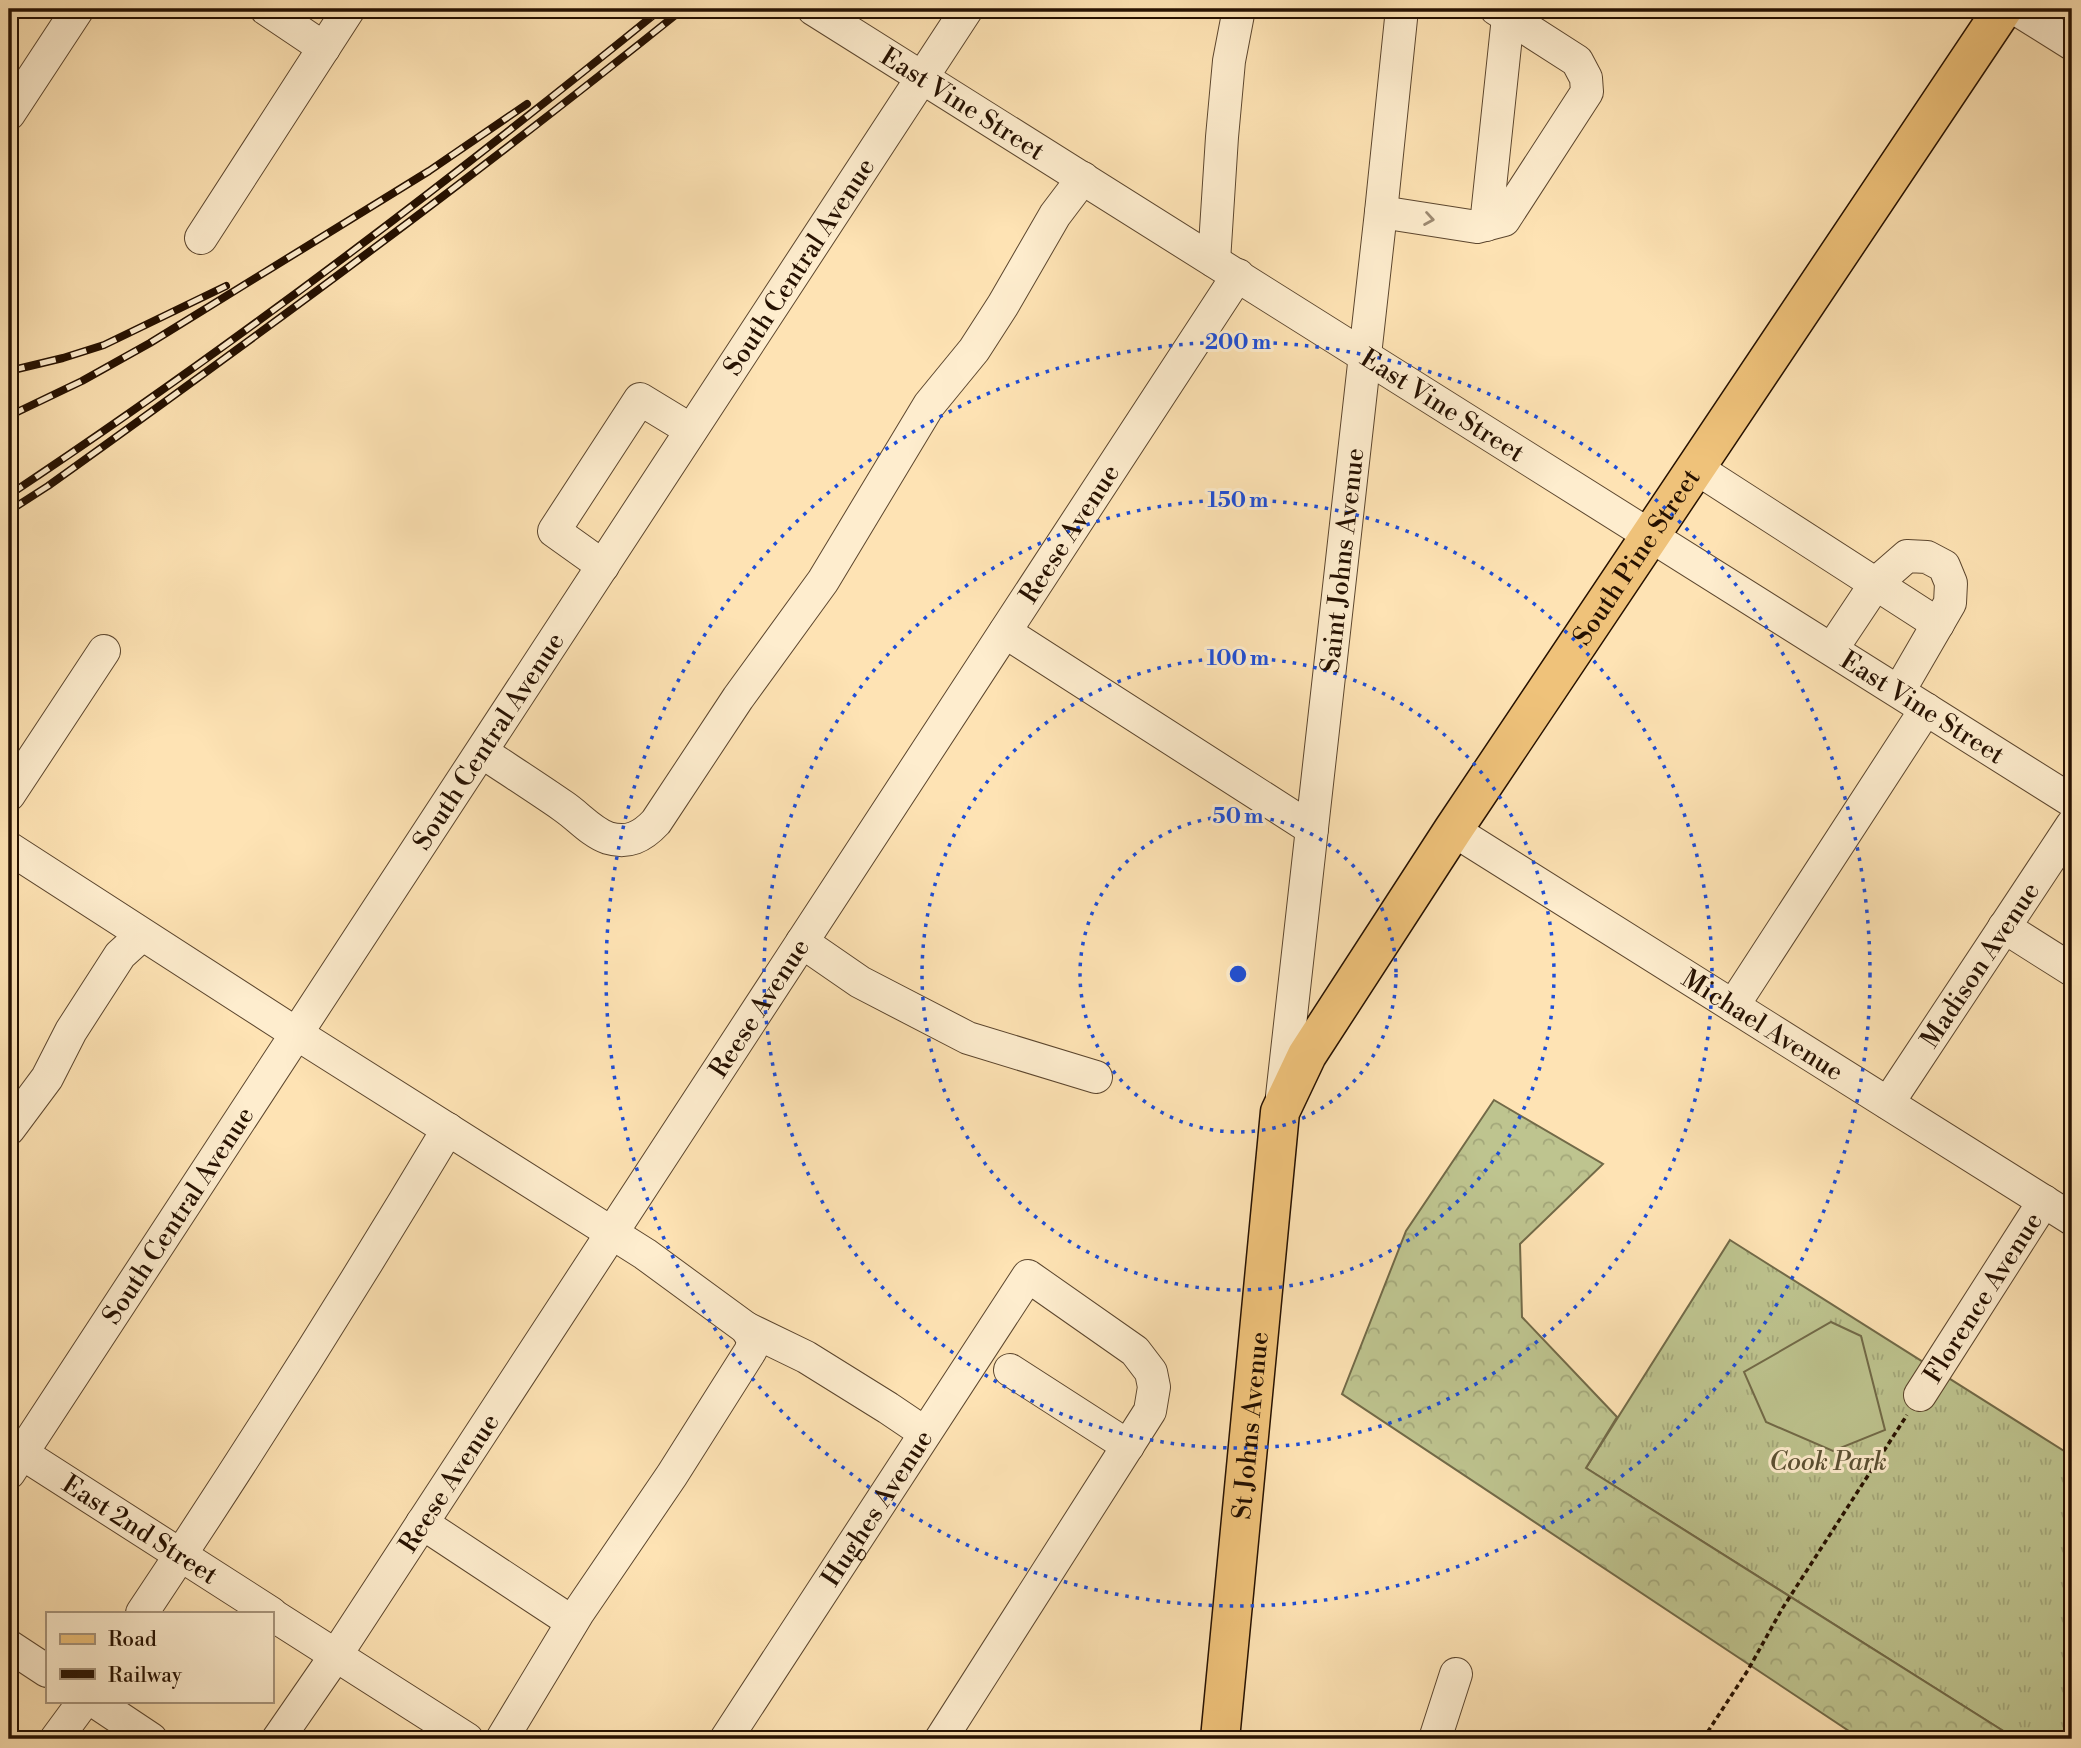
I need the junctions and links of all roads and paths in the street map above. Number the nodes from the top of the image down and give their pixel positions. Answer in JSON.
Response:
{"nodes":[{"id":1,"x":78,"y":9,"type":"edge"},
{"id":2,"x":266,"y":9,"type":"edge"},
{"id":3,"x":349,"y":9,"type":"edge"},
{"id":4,"x":813,"y":9,"type":"edge"},
{"id":5,"x":967,"y":9,"type":"edge"},
{"id":6,"x":1239,"y":9,"type":"edge"},
{"id":7,"x":1402,"y":9,"type":"edge"},
{"id":8,"x":2003,"y":9,"type":"edge"},
{"id":9,"x":2016,"y":9,"type":"edge"},
{"id":10,"x":1502,"y":13,"type":"edge"},
{"id":11,"x":2072,"y":44,"type":"edge"},
{"id":12,"x":324,"y":48,"type":"junction"},
{"id":13,"x":921,"y":77,"type":"junction"},
{"id":14,"x":9,"y":114,"type":"edge"},
{"id":15,"x":1083,"y":178,"type":"junction"},
{"id":16,"x":1381,"y":212,"type":"junction"},
{"id":17,"x":1482,"y":226,"type":"junction"},
{"id":18,"x":201,"y":238,"type":"dead end"},
{"id":19,"x":1226,"y":268,"type":"junction"},
{"id":20,"x":1365,"y":355,"type":"junction"},
{"id":21,"x":691,"y":430,"type":"junction"},
{"id":22,"x":1696,"y":468,"type":"junction"},
{"id":23,"x":1651,"y":535,"type":"junction"},
{"id":24,"x":604,"y":566,"type":"junction"},
{"id":25,"x":1876,"y":583,"type":"junction"},
{"id":26,"x":1938,"y":624,"type":"junction"},
{"id":27,"x":1005,"y":632,"type":"junction"},
{"id":28,"x":1832,"y":649,"type":"junction"},
{"id":29,"x":104,"y":651,"type":"dead end"},
{"id":30,"x":1899,"y":691,"type":"junction"},
{"id":31,"x":1926,"y":709,"type":"junction"},
{"id":32,"x":482,"y":752,"type":"junction"},
{"id":33,"x":9,"y":795,"type":"edge"},
{"id":34,"x":2072,"y":801,"type":"edge"},
{"id":35,"x":2072,"y":825,"type":"edge"},
{"id":36,"x":1312,"y":829,"type":"junction"},
{"id":37,"x":1453,"y":830,"type":"junction"},
{"id":38,"x":9,"y":848,"type":"edge"},
{"id":39,"x":2004,"y":927,"type":"junction"},
{"id":40,"x":142,"y":935,"type":"junction"},
{"id":41,"x":802,"y":942,"type":"junction"},
{"id":42,"x":2072,"y":970,"type":"edge"},
{"id":43,"x":1733,"y":1006,"type":"junction"},
{"id":44,"x":296,"y":1034,"type":"junction"},
{"id":45,"x":1096,"y":1076,"type":"dead end"},
{"id":46,"x":1888,"y":1103,"type":"junction"},
{"id":47,"x":1280,"y":1112,"type":"junction"},
{"id":48,"x":9,"y":1129,"type":"edge"},
{"id":49,"x":448,"y":1129,"type":"junction"},
{"id":50,"x":2044,"y":1201,"type":"junction"},
{"id":51,"x":2072,"y":1219,"type":"edge"},
{"id":52,"x":612,"y":1233,"type":"junction"},
{"id":53,"x":746,"y":1328,"type":"junction"},
{"id":54,"x":1010,"y":1370,"type":"dead end"},
{"id":55,"x":1920,"y":1395,"type":"joint"},
{"id":56,"x":925,"y":1433,"type":"junction"},
{"id":57,"x":1128,"y":1446,"type":"junction"},
{"id":58,"x":13,"y":1457,"type":"edge"},
{"id":59,"x":2072,"y":1484,"type":"edge"},
{"id":60,"x":2064,"y":1489,"type":"dead end"},
{"id":61,"x":422,"y":1523,"type":"junction"},
{"id":62,"x":180,"y":1555,"type":"junction"},
{"id":63,"x":143,"y":1612,"type":"edge"},
{"id":64,"x":269,"y":1612,"type":"edge"},
{"id":65,"x":273,"y":1614,"type":"edge"},
{"id":66,"x":572,"y":1622,"type":"junction"},
{"id":67,"x":9,"y":1646,"type":"edge"},
{"id":68,"x":336,"y":1655,"type":"junction"},
{"id":69,"x":46,"y":1670,"type":"edge"},
{"id":70,"x":1456,"y":1674,"type":"dead end"},
{"id":71,"x":83,"y":1702,"type":"edge"},
{"id":72,"x":96,"y":1702,"type":"edge"},
{"id":73,"x":56,"y":1739,"type":"edge"},
{"id":74,"x":151,"y":1739,"type":"edge"},
{"id":75,"x":278,"y":1739,"type":"edge"},
{"id":76,"x":467,"y":1739,"type":"edge"},
{"id":77,"x":502,"y":1739,"type":"edge"},
{"id":78,"x":726,"y":1739,"type":"edge"},
{"id":79,"x":941,"y":1739,"type":"edge"},
{"id":80,"x":1220,"y":1739,"type":"edge"},
{"id":81,"x":1435,"y":1739,"type":"edge"},
{"id":82,"x":1703,"y":1739,"type":"edge"}],
"edges":[{"from":1,"to":14,"type":"street"},
{"from":2,"to":12,"type":"street"},
{"from":3,"to":12,"type":"street"},
{"from":4,"to":13,"type":"street","name":"East Vine Street"},
{"from":5,"to":13,"type":"street","name":"South Central Avenue"},
{"from":6,"to":19,"type":"street"},
{"from":7,"to":16,"type":"street","name":"Saint Johns Avenue"},
{"from":8,"to":22,"type":"main road","name":"South Pine Street"},
{"from":9,"to":11,"type":"street"},
{"from":10,"to":17,"type":"street"},
{"from":10,"to":17,"type":"street"},
{"from":12,"to":18,"type":"street"},
{"from":13,"to":15,"type":"street","name":"East Vine Street"},
{"from":13,"to":21,"type":"street","name":"South Central Avenue"},
{"from":15,"to":19,"type":"street","name":"East Vine Street"},
{"from":15,"to":32,"type":"street"},
{"from":16,"to":17,"type":"street","one_way":true},
{"from":16,"to":20,"type":"street","name":"Saint Johns Avenue"},
{"from":19,"to":20,"type":"street","name":"East Vine Street"},
{"from":19,"to":27,"type":"street","name":"Reese Avenue"},
{"from":20,"to":23,"type":"street","name":"East Vine Street"},
{"from":20,"to":36,"type":"street","name":"Saint Johns Avenue"},
{"from":21,"to":24,"type":"street","name":"South Central Avenue"},
{"from":21,"to":24,"type":"street"},
{"from":22,"to":23,"type":"main road","name":"South Pine Street"},
{"from":22,"to":25,"type":"street"},
{"from":23,"to":28,"type":"street","name":"East Vine Street"},
{"from":23,"to":37,"type":"main road","name":"South Pine Street"},
{"from":24,"to":32,"type":"street","name":"South Central Avenue"},
{"from":25,"to":26,"type":"street"},
{"from":25,"to":26,"type":"street"},
{"from":25,"to":28,"type":"street"},
{"from":26,"to":30,"type":"street"},
{"from":27,"to":36,"type":"street"},
{"from":27,"to":41,"type":"street","name":"Reese Avenue"},
{"from":28,"to":30,"type":"street","name":"East Vine Street"},
{"from":29,"to":33,"type":"street"},
{"from":30,"to":31,"type":"street","name":"East Vine Street"},
{"from":31,"to":34,"type":"street","name":"East Vine Street"},
{"from":31,"to":43,"type":"street"},
{"from":32,"to":44,"type":"street","name":"South Central Avenue"},
{"from":35,"to":39,"type":"street","name":"Madison Avenue"},
{"from":36,"to":47,"type":"street","name":"Saint Johns Avenue"},
{"from":37,"to":43,"type":"street","name":"Michael Avenue"},
{"from":37,"to":47,"type":"main road","name":"South Pine Street"},
{"from":38,"to":40,"type":"street"},
{"from":39,"to":42,"type":"street"},
{"from":39,"to":46,"type":"street","name":"Madison Avenue"},
{"from":40,"to":44,"type":"street"},
{"from":40,"to":48,"type":"street"},
{"from":41,"to":45,"type":"street"},
{"from":41,"to":52,"type":"street","name":"Reese Avenue"},
{"from":43,"to":46,"type":"street","name":"Michael Avenue"},
{"from":44,"to":49,"type":"street"},
{"from":44,"to":58,"type":"street","name":"South Central Avenue"},
{"from":46,"to":50,"type":"street","name":"Michael Avenue"},
{"from":47,"to":80,"type":"main road","name":"St Johns Avenue"},
{"from":49,"to":52,"type":"street"},
{"from":49,"to":62,"type":"street"},
{"from":50,"to":51,"type":"street","name":"Michael Avenue"},
{"from":50,"to":55,"type":"street","name":"Florence Avenue"},
{"from":52,"to":53,"type":"street"},
{"from":52,"to":61,"type":"street","name":"Reese Avenue"},
{"from":53,"to":56,"type":"street"},
{"from":53,"to":66,"type":"street"},
{"from":54,"to":57,"type":"street"},
{"from":55,"to":82,"type":"path"},
{"from":56,"to":57,"type":"street","name":"Hughes Avenue"},
{"from":56,"to":78,"type":"street","name":"Hughes Avenue"},
{"from":57,"to":79,"type":"street"},
{"from":58,"to":62,"type":"street","name":"East 2nd Street"},
{"from":59,"to":60,"type":"path"},
{"from":61,"to":66,"type":"street"},
{"from":61,"to":68,"type":"street","name":"Reese Avenue"},
{"from":62,"to":63,"type":"street"},
{"from":62,"to":64,"type":"street","name":"East 2nd Street"},
{"from":65,"to":68,"type":"street","name":"East 2nd Street"},
{"from":66,"to":77,"type":"street"},
{"from":67,"to":69,"type":"street"},
{"from":68,"to":75,"type":"street","name":"Reese Avenue"},
{"from":68,"to":76,"type":"street","name":"East 2nd Street"},
{"from":70,"to":81,"type":"street"},
{"from":71,"to":73,"type":"street"},
{"from":72,"to":74,"type":"street"}]}
